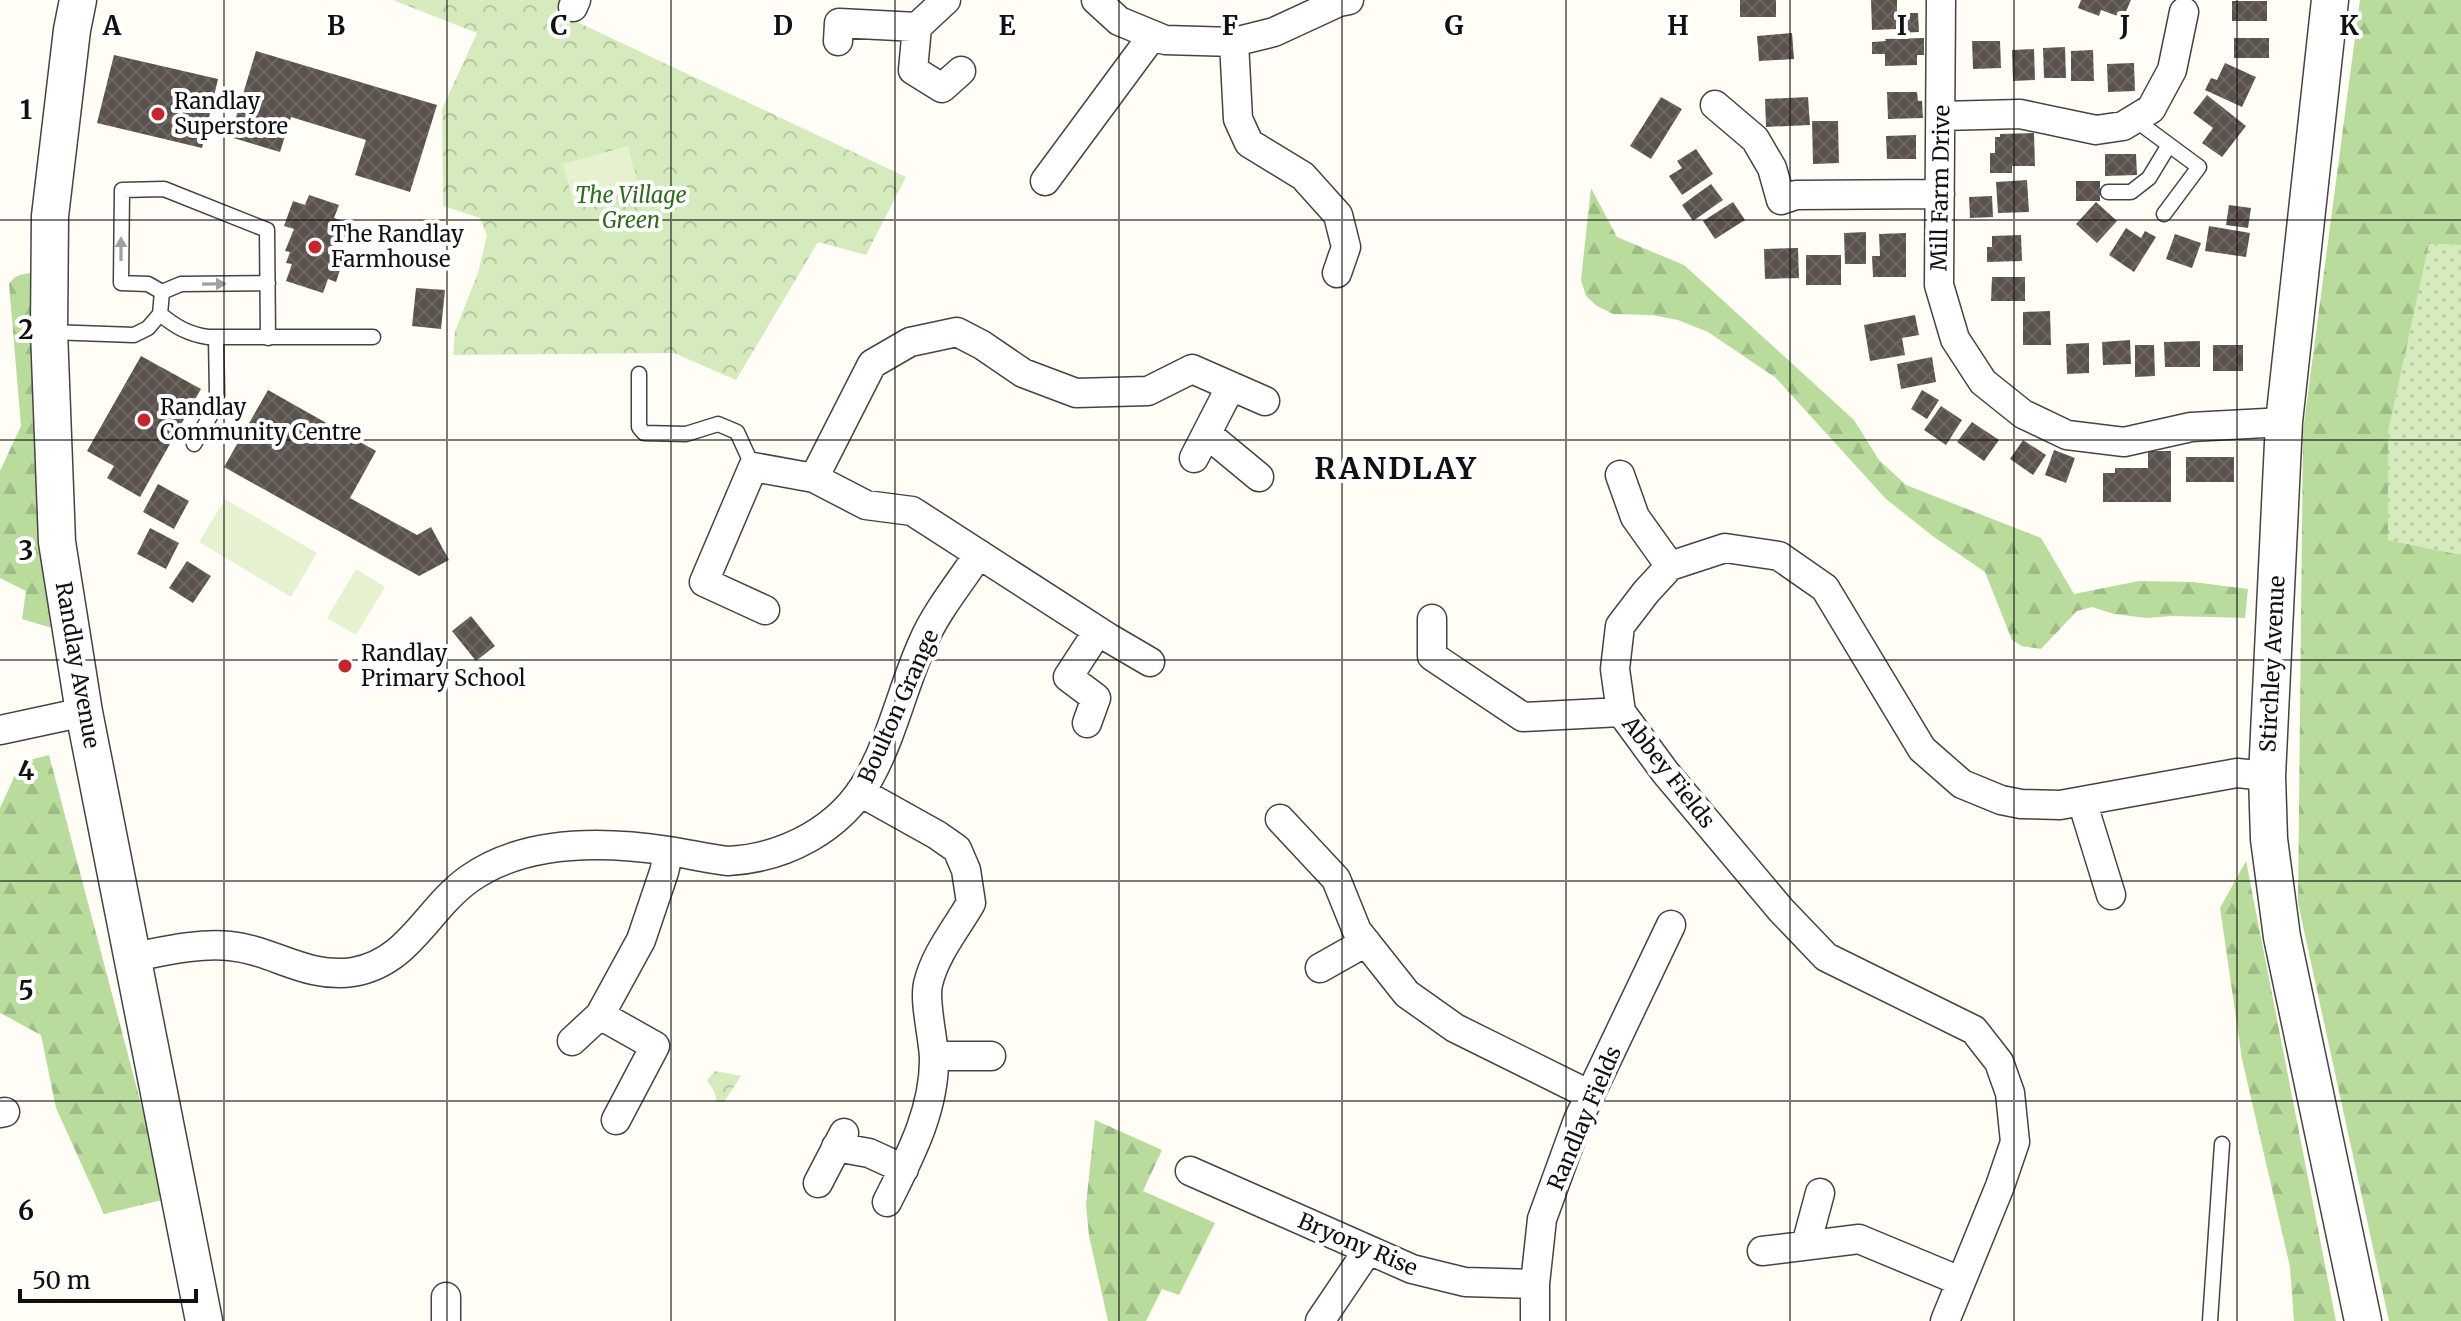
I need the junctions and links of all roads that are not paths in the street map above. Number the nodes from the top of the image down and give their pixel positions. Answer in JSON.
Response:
{"nodes":[{"id":1,"x":78,"y":0,"type":"edge"},
{"id":2,"x":946,"y":0,"type":"edge"},
{"id":3,"x":1096,"y":0,"type":"edge"},
{"id":4,"x":1349,"y":0,"type":"edge"},
{"id":5,"x":1941,"y":0,"type":"edge"},
{"id":6,"x":2330,"y":0,"type":"edge"},
{"id":7,"x":2178,"y":6,"type":"edge"},
{"id":8,"x":917,"y":27,"type":"junction"},
{"id":9,"x":1153,"y":35,"type":"junction"},
{"id":10,"x":838,"y":41,"type":"dead end"},
{"id":11,"x":1234,"y":42,"type":"junction"},
{"id":12,"x":961,"y":71,"type":"dead end"},
{"id":13,"x":1715,"y":105,"type":"dead end"},
{"id":14,"x":1941,"y":116,"type":"junction"},
{"id":15,"x":2134,"y":119,"type":"junction"},
{"id":16,"x":2169,"y":145,"type":"junction"},
{"id":17,"x":1045,"y":181,"type":"dead end"},
{"id":18,"x":2108,"y":192,"type":"dead end"},
{"id":19,"x":1940,"y":194,"type":"junction"},
{"id":20,"x":2164,"y":214,"type":"dead end"},
{"id":21,"x":1337,"y":273,"type":"dead end"},
{"id":22,"x":268,"y":283,"type":"junction"},
{"id":23,"x":162,"y":292,"type":"junction"},
{"id":24,"x":160,"y":314,"type":"junction"},
{"id":25,"x":330,"y":319,"type":"dead end"},
{"id":26,"x":49,"y":331,"type":"junction"},
{"id":27,"x":330,"y":336,"type":"junction"},
{"id":28,"x":216,"y":337,"type":"junction"},
{"id":29,"x":373,"y":337,"type":"dead end"},
{"id":30,"x":268,"y":338,"type":"junction"},
{"id":31,"x":639,"y":374,"type":"dead end"},
{"id":32,"x":1231,"y":386,"type":"junction"},
{"id":33,"x":1265,"y":401,"type":"dead end"},
{"id":34,"x":2284,"y":422,"type":"junction"},
{"id":35,"x":194,"y":444,"type":"dead end"},
{"id":36,"x":753,"y":467,"type":"junction"},
{"id":37,"x":1620,"y":475,"type":"dead end"},
{"id":38,"x":1259,"y":477,"type":"dead end"},
{"id":39,"x":814,"y":478,"type":"junction"},
{"id":40,"x":979,"y":554,"type":"junction"},
{"id":41,"x":1670,"y":566,"type":"junction"},
{"id":42,"x":765,"y":610,"type":"dead end"},
{"id":43,"x":1432,"y":619,"type":"dead end"},
{"id":44,"x":1098,"y":631,"type":"junction"},
{"id":45,"x":1150,"y":662,"type":"dead end"},
{"id":46,"x":84,"y":712,"type":"junction"},
{"id":47,"x":1621,"y":712,"type":"junction"},
{"id":48,"x":1087,"y":723,"type":"dead end"},
{"id":49,"x":0,"y":730,"type":"edge"},
{"id":50,"x":2267,"y":776,"type":"junction"},
{"id":51,"x":860,"y":792,"type":"junction"},
{"id":52,"x":2082,"y":801,"type":"junction"},
{"id":53,"x":1280,"y":819,"type":"dead end"},
{"id":54,"x":669,"y":851,"type":"junction"},
{"id":55,"x":2111,"y":895,"type":"dead end"},
{"id":56,"x":1671,"y":925,"type":"dead end"},
{"id":57,"x":1366,"y":942,"type":"junction"},
{"id":58,"x":133,"y":957,"type":"junction"},
{"id":59,"x":1320,"y":968,"type":"dead end"},
{"id":60,"x":600,"y":1015,"type":"junction"},
{"id":61,"x":572,"y":1041,"type":"dead end"},
{"id":62,"x":934,"y":1056,"type":"junction"},
{"id":63,"x":991,"y":1056,"type":"dead end"},
{"id":64,"x":1590,"y":1095,"type":"junction"},
{"id":65,"x":616,"y":1120,"type":"dead end"},
{"id":66,"x":2222,"y":1144,"type":"dead end"},
{"id":67,"x":904,"y":1169,"type":"junction"},
{"id":68,"x":1190,"y":1171,"type":"dead end"},
{"id":69,"x":818,"y":1183,"type":"dead end"},
{"id":70,"x":1820,"y":1193,"type":"dead end"},
{"id":71,"x":887,"y":1202,"type":"dead end"},
{"id":72,"x":1806,"y":1245,"type":"junction"},
{"id":73,"x":1368,"y":1250,"type":"junction"},
{"id":74,"x":1762,"y":1251,"type":"dead end"},
{"id":75,"x":1960,"y":1281,"type":"junction"},
{"id":76,"x":1535,"y":1284,"type":"junction"},
{"id":77,"x":204,"y":1321,"type":"edge"},
{"id":78,"x":1320,"y":1321,"type":"edge"},
{"id":79,"x":1535,"y":1321,"type":"edge"},
{"id":80,"x":1945,"y":1321,"type":"edge"},
{"id":81,"x":2210,"y":1321,"type":"edge"},
{"id":82,"x":2363,"y":1321,"type":"edge"}],
"edges":[{"from":1,"to":26,"type":"street","name":"Randlay Avenue"},
{"from":2,"to":8,"type":"street"},
{"from":3,"to":9,"type":"street"},
{"from":4,"to":11,"type":"street"},
{"from":5,"to":14,"type":"street","name":"Mill Farm Drive"},
{"from":6,"to":34,"type":"street","name":"Stirchley Avenue"},
{"from":7,"to":15,"type":"street"},
{"from":8,"to":10,"type":"street"},
{"from":8,"to":12,"type":"street"},
{"from":9,"to":11,"type":"street"},
{"from":9,"to":17,"type":"street"},
{"from":11,"to":21,"type":"street"},
{"from":13,"to":19,"type":"street"},
{"from":14,"to":15,"type":"street"},
{"from":14,"to":19,"type":"street","name":"Mill Farm Drive"},
{"from":15,"to":16,"type":"lane"},
{"from":16,"to":18,"type":"lane"},
{"from":16,"to":20,"type":"lane"},
{"from":19,"to":34,"type":"street","name":"Mill Farm Drive"},
{"from":23,"to":22,"type":"lane","one_way":true},
{"from":23,"to":22,"type":"lane","one_way":true},
{"from":22,"to":30,"type":"lane"},
{"from":23,"to":24,"type":"lane"},
{"from":24,"to":26,"type":"lane"},
{"from":24,"to":28,"type":"lane"},
{"from":25,"to":27,"type":"lane"},
{"from":26,"to":46,"type":"street","name":"Randlay Avenue"},
{"from":27,"to":29,"type":"lane"},
{"from":27,"to":30,"type":"lane"},
{"from":28,"to":30,"type":"lane"},
{"from":28,"to":35,"type":"lane"},
{"from":31,"to":36,"type":"lane"},
{"from":32,"to":33,"type":"street"},
{"from":32,"to":38,"type":"street"},
{"from":32,"to":39,"type":"street"},
{"from":34,"to":50,"type":"street","name":"Stirchley Avenue"},
{"from":36,"to":39,"type":"street"},
{"from":36,"to":42,"type":"street"},
{"from":37,"to":41,"type":"street"},
{"from":39,"to":40,"type":"street"},
{"from":40,"to":44,"type":"street"},
{"from":40,"to":51,"type":"street","name":"Boulton Grange"},
{"from":41,"to":47,"type":"street","name":"Abbey Fields"},
{"from":41,"to":52,"type":"street","name":"Abbey Fields"},
{"from":43,"to":47,"type":"street"},
{"from":44,"to":45,"type":"street"},
{"from":44,"to":48,"type":"street"},
{"from":46,"to":49,"type":"street"},
{"from":46,"to":58,"type":"street","name":"Randlay Avenue"},
{"from":47,"to":75,"type":"street","name":"Abbey Fields"},
{"from":50,"to":52,"type":"street","name":"Abbey Fields"},
{"from":50,"to":82,"type":"street","name":"Stirchley Avenue"},
{"from":51,"to":54,"type":"street","name":"Boulton Grange"},
{"from":51,"to":62,"type":"street"},
{"from":52,"to":55,"type":"street"},
{"from":53,"to":57,"type":"street"},
{"from":54,"to":58,"type":"street","name":"Boulton Grange"},
{"from":54,"to":60,"type":"street"},
{"from":56,"to":64,"type":"street","name":"Randlay Fields"},
{"from":57,"to":59,"type":"street"},
{"from":57,"to":64,"type":"street"},
{"from":58,"to":77,"type":"street","name":"Randlay Avenue"},
{"from":60,"to":61,"type":"street"},
{"from":60,"to":65,"type":"street"},
{"from":62,"to":63,"type":"street"},
{"from":62,"to":67,"type":"street"},
{"from":64,"to":76,"type":"street","name":"Randlay Fields"},
{"from":66,"to":81,"type":"lane"},
{"from":67,"to":69,"type":"street"},
{"from":67,"to":71,"type":"street"},
{"from":68,"to":73,"type":"street","name":"Bryony Rise"},
{"from":70,"to":72,"type":"street"},
{"from":72,"to":74,"type":"street"},
{"from":72,"to":75,"type":"street"},
{"from":73,"to":76,"type":"street","name":"Bryony Rise"},
{"from":73,"to":78,"type":"street"},
{"from":75,"to":80,"type":"street","name":"Abbey Fields"},
{"from":76,"to":79,"type":"street","name":"Randlay Fields"}]}
